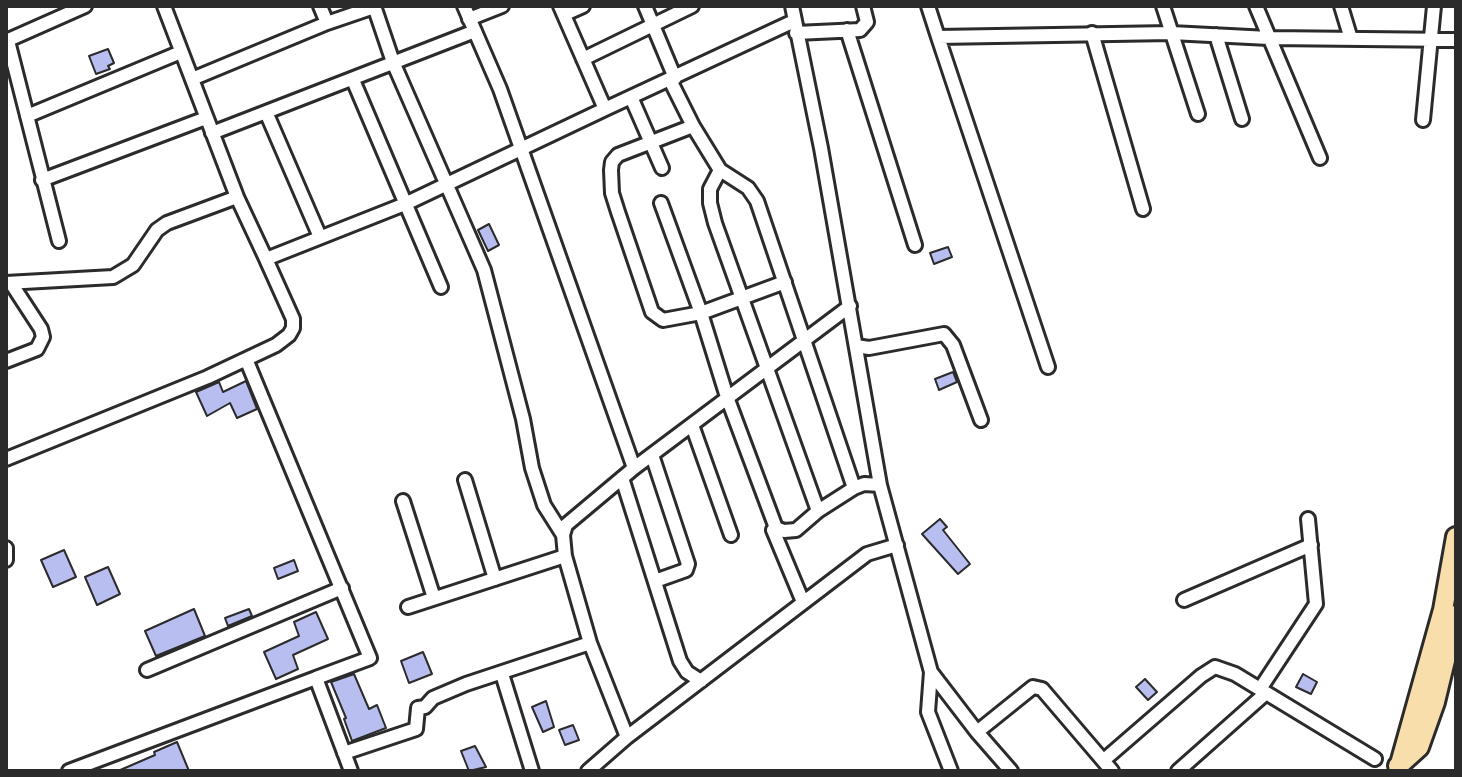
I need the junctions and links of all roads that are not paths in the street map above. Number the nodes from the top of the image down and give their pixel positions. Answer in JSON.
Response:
{"nodes":[{"id":1,"x":85,"y":6,"type":"edge"},
{"id":2,"x":180,"y":6,"type":"edge"},
{"id":3,"x":320,"y":6,"type":"edge"},
{"id":4,"x":374,"y":6,"type":"edge"},
{"id":5,"x":464,"y":6,"type":"edge"},
{"id":6,"x":502,"y":6,"type":"edge"},
{"id":7,"x":583,"y":6,"type":"edge"},
{"id":8,"x":645,"y":6,"type":"edge"},
{"id":9,"x":692,"y":6,"type":"edge"},
{"id":10,"x":792,"y":6,"type":"edge"},
{"id":11,"x":863,"y":6,"type":"edge"},
{"id":12,"x":928,"y":6,"type":"edge"},
{"id":13,"x":1163,"y":6,"type":"edge"},
{"id":14,"x":1256,"y":6,"type":"edge"},
{"id":15,"x":1341,"y":6,"type":"edge"},
{"id":16,"x":1434,"y":6,"type":"edge"},
{"id":17,"x":165,"y":9,"type":"edge"},
{"id":18,"x":563,"y":10,"type":"edge"},
{"id":19,"x":469,"y":19,"type":"junction"},
{"id":20,"x":327,"y":23,"type":"junction"},
{"id":21,"x":651,"y":25,"type":"junction"},
{"id":22,"x":795,"y":27,"type":"junction"},
{"id":23,"x":847,"y":30,"type":"junction"},
{"id":24,"x":475,"y":31,"type":"junction"},
{"id":25,"x":1092,"y":33,"type":"junction"},
{"id":26,"x":1171,"y":33,"type":"junction"},
{"id":27,"x":1216,"y":35,"type":"junction"},
{"id":28,"x":938,"y":37,"type":"junction"},
{"id":29,"x":1269,"y":38,"type":"junction"},
{"id":30,"x":1432,"y":38,"type":"junction"},
{"id":31,"x":1351,"y":39,"type":"junction"},
{"id":32,"x":1456,"y":40,"type":"edge"},
{"id":33,"x":7,"y":41,"type":"edge"},
{"id":34,"x":181,"y":52,"type":"junction"},
{"id":35,"x":583,"y":59,"type":"junction"},
{"id":36,"x":393,"y":62,"type":"junction"},
{"id":37,"x":192,"y":79,"type":"junction"},
{"id":38,"x":673,"y":79,"type":"junction"},
{"id":39,"x":353,"y":80,"type":"junction"},
{"id":40,"x":631,"y":97,"type":"junction"},
{"id":41,"x":605,"y":109,"type":"junction"},
{"id":42,"x":266,"y":112,"type":"junction"},
{"id":43,"x":1198,"y":114,"type":"dead end"},
{"id":44,"x":27,"y":116,"type":"junction"},
{"id":45,"x":206,"y":118,"type":"junction"},
{"id":46,"x":1242,"y":119,"type":"dead end"},
{"id":47,"x":1423,"y":120,"type":"dead end"},
{"id":48,"x":693,"y":126,"type":"junction"},
{"id":49,"x":212,"y":133,"type":"junction"},
{"id":50,"x":650,"y":143,"type":"junction"},
{"id":51,"x":521,"y":148,"type":"junction"},
{"id":52,"x":1320,"y":158,"type":"dead end"},
{"id":53,"x":662,"y":168,"type":"dead end"},
{"id":54,"x":720,"y":170,"type":"junction"},
{"id":55,"x":42,"y":180,"type":"junction"},
{"id":56,"x":448,"y":184,"type":"junction"},
{"id":57,"x":237,"y":197,"type":"junction"},
{"id":58,"x":661,"y":203,"type":"dead end"},
{"id":59,"x":405,"y":204,"type":"junction"},
{"id":60,"x":1143,"y":209,"type":"dead end"},
{"id":61,"x":320,"y":237,"type":"junction"},
{"id":62,"x":59,"y":241,"type":"dead end"},
{"id":63,"x":915,"y":245,"type":"dead end"},
{"id":64,"x":266,"y":259,"type":"junction"},
{"id":65,"x":785,"y":282,"type":"junction"},
{"id":66,"x":8,"y":283,"type":"edge"},
{"id":67,"x":441,"y":287,"type":"dead end"},
{"id":68,"x":741,"y":298,"type":"junction"},
{"id":69,"x":850,"y":306,"type":"junction"},
{"id":70,"x":701,"y":313,"type":"junction"},
{"id":71,"x":805,"y":340,"type":"junction"},
{"id":72,"x":856,"y":346,"type":"junction"},
{"id":73,"x":246,"y":359,"type":"junction"},
{"id":74,"x":6,"y":361,"type":"edge"},
{"id":75,"x":1048,"y":367,"type":"dead end"},
{"id":76,"x":767,"y":368,"type":"junction"},
{"id":77,"x":727,"y":397,"type":"junction"},
{"id":78,"x":981,"y":420,"type":"dead end"},
{"id":79,"x":692,"y":425,"type":"junction"},
{"id":80,"x":652,"y":455,"type":"junction"},
{"id":81,"x":6,"y":459,"type":"edge"},
{"id":82,"x":634,"y":468,"type":"junction"},
{"id":83,"x":622,"y":478,"type":"junction"},
{"id":84,"x":465,"y":480,"type":"dead end"},
{"id":85,"x":880,"y":485,"type":"junction"},
{"id":86,"x":854,"y":488,"type":"junction"},
{"id":87,"x":403,"y":501,"type":"dead end"},
{"id":88,"x":818,"y":511,"type":"junction"},
{"id":89,"x":1308,"y":519,"type":"dead end"},
{"id":90,"x":773,"y":530,"type":"dead end"},
{"id":91,"x":563,"y":535,"type":"junction"},
{"id":92,"x":731,"y":535,"type":"dead end"},
{"id":93,"x":1456,"y":537,"type":"edge"},
{"id":94,"x":897,"y":545,"type":"junction"},
{"id":95,"x":1311,"y":545,"type":"junction"},
{"id":96,"x":6,"y":548,"type":"edge"},
{"id":97,"x":565,"y":556,"type":"junction"},
{"id":98,"x":6,"y":560,"type":"edge"},
{"id":99,"x":495,"y":579,"type":"junction"},
{"id":100,"x":655,"y":581,"type":"junction"},
{"id":101,"x":342,"y":588,"type":"junction"},
{"id":102,"x":434,"y":598,"type":"junction"},
{"id":103,"x":1184,"y":600,"type":"dead end"},
{"id":104,"x":803,"y":602,"type":"junction"},
{"id":105,"x":408,"y":607,"type":"dead end"},
{"id":106,"x":1456,"y":615,"type":"edge"},
{"id":107,"x":590,"y":643,"type":"junction"},
{"id":108,"x":147,"y":670,"type":"dead end"},
{"id":109,"x":931,"y":672,"type":"junction"},
{"id":110,"x":502,"y":674,"type":"junction"},
{"id":111,"x":316,"y":678,"type":"junction"},
{"id":112,"x":701,"y":681,"type":"junction"},
{"id":113,"x":1263,"y":691,"type":"junction"},
{"id":114,"x":977,"y":732,"type":"junction"},
{"id":115,"x":627,"y":737,"type":"junction"},
{"id":116,"x":344,"y":753,"type":"junction"},
{"id":117,"x":1375,"y":759,"type":"dead end"},
{"id":118,"x":1104,"y":760,"type":"junction"},
{"id":119,"x":1397,"y":767,"type":"edge"},
{"id":120,"x":69,"y":771,"type":"edge"},
{"id":121,"x":351,"y":771,"type":"edge"},
{"id":122,"x":532,"y":771,"type":"edge"},
{"id":123,"x":588,"y":771,"type":"edge"},
{"id":124,"x":951,"y":771,"type":"edge"},
{"id":125,"x":1011,"y":771,"type":"edge"},
{"id":126,"x":1112,"y":771,"type":"edge"},
{"id":127,"x":1178,"y":771,"type":"edge"}],
"edges":[{"from":1,"to":33,"type":"street"},
{"from":2,"to":17,"type":"street"},
{"from":3,"to":20,"type":"street"},
{"from":4,"to":20,"type":"street"},
{"from":4,"to":36,"type":"street"},
{"from":5,"to":19,"type":"street"},
{"from":6,"to":19,"type":"street"},
{"from":7,"to":18,"type":"street"},
{"from":8,"to":21,"type":"street"},
{"from":9,"to":21,"type":"street"},
{"from":10,"to":22,"type":"street"},
{"from":11,"to":23,"type":"street"},
{"from":12,"to":28,"type":"street"},
{"from":13,"to":26,"type":"street"},
{"from":14,"to":29,"type":"street"},
{"from":15,"to":31,"type":"street"},
{"from":16,"to":30,"type":"street"},
{"from":17,"to":34,"type":"street"},
{"from":18,"to":35,"type":"street"},
{"from":19,"to":24,"type":"street"},
{"from":20,"to":37,"type":"street"},
{"from":21,"to":35,"type":"street"},
{"from":21,"to":38,"type":"street"},
{"from":22,"to":23,"type":"street"},
{"from":22,"to":38,"type":"street"},
{"from":22,"to":69,"type":"street"},
{"from":23,"to":63,"type":"street"},
{"from":24,"to":36,"type":"street"},
{"from":24,"to":51,"type":"street"},
{"from":25,"to":26,"type":"street"},
{"from":25,"to":28,"type":"street"},
{"from":25,"to":60,"type":"street"},
{"from":26,"to":27,"type":"street"},
{"from":26,"to":43,"type":"street"},
{"from":27,"to":29,"type":"street"},
{"from":27,"to":46,"type":"street"},
{"from":28,"to":75,"type":"street"},
{"from":29,"to":31,"type":"street"},
{"from":29,"to":52,"type":"street"},
{"from":30,"to":31,"type":"street"},
{"from":30,"to":32,"type":"street"},
{"from":30,"to":47,"type":"street"},
{"from":33,"to":44,"type":"street"},
{"from":34,"to":37,"type":"street"},
{"from":34,"to":44,"type":"street"},
{"from":35,"to":41,"type":"street"},
{"from":36,"to":39,"type":"street"},
{"from":36,"to":56,"type":"street"},
{"from":37,"to":45,"type":"street"},
{"from":38,"to":40,"type":"street"},
{"from":38,"to":48,"type":"street"},
{"from":39,"to":42,"type":"street"},
{"from":39,"to":59,"type":"street"},
{"from":40,"to":41,"type":"street"},
{"from":40,"to":50,"type":"street"},
{"from":41,"to":51,"type":"street"},
{"from":42,"to":49,"type":"street"},
{"from":42,"to":61,"type":"street"},
{"from":44,"to":55,"type":"street"},
{"from":45,"to":49,"type":"street"},
{"from":45,"to":55,"type":"street"},
{"from":48,"to":50,"type":"street"},
{"from":48,"to":54,"type":"street"},
{"from":49,"to":57,"type":"street"},
{"from":50,"to":53,"type":"street"},
{"from":50,"to":70,"type":"street"},
{"from":51,"to":56,"type":"street"},
{"from":51,"to":82,"type":"street"},
{"from":54,"to":65,"type":"street"},
{"from":54,"to":68,"type":"street"},
{"from":55,"to":62,"type":"street"},
{"from":56,"to":59,"type":"street"},
{"from":56,"to":91,"type":"street"},
{"from":57,"to":64,"type":"street"},
{"from":57,"to":66,"type":"street"},
{"from":58,"to":70,"type":"street"},
{"from":59,"to":61,"type":"street"},
{"from":59,"to":67,"type":"street"},
{"from":61,"to":64,"type":"street"},
{"from":64,"to":73,"type":"street"},
{"from":65,"to":68,"type":"street"},
{"from":65,"to":71,"type":"street"},
{"from":66,"to":74,"type":"street"},
{"from":68,"to":70,"type":"street"},
{"from":68,"to":76,"type":"street"},
{"from":69,"to":71,"type":"street"},
{"from":69,"to":72,"type":"street"},
{"from":70,"to":77,"type":"street"},
{"from":71,"to":76,"type":"street"},
{"from":71,"to":86,"type":"street"},
{"from":72,"to":78,"type":"street"},
{"from":72,"to":85,"type":"street"},
{"from":73,"to":81,"type":"street"},
{"from":73,"to":101,"type":"street"},
{"from":76,"to":77,"type":"street"},
{"from":76,"to":88,"type":"street"},
{"from":77,"to":79,"type":"street"},
{"from":77,"to":88,"type":"street"},
{"from":79,"to":80,"type":"street"},
{"from":79,"to":92,"type":"street"},
{"from":80,"to":82,"type":"street"},
{"from":80,"to":100,"type":"street"},
{"from":82,"to":83,"type":"street"},
{"from":83,"to":91,"type":"street"},
{"from":83,"to":100,"type":"street"},
{"from":84,"to":99,"type":"street"},
{"from":85,"to":86,"type":"street"},
{"from":85,"to":94,"type":"street"},
{"from":86,"to":88,"type":"street"},
{"from":87,"to":102,"type":"street"},
{"from":89,"to":95,"type":"street"},
{"from":90,"to":104,"type":"street"},
{"from":91,"to":97,"type":"street"},
{"from":93,"to":119,"type":"main road"},
{"from":94,"to":104,"type":"street"},
{"from":94,"to":109,"type":"street"},
{"from":95,"to":103,"type":"street"},
{"from":95,"to":113,"type":"street"},
{"from":96,"to":98,"type":"street"},
{"from":97,"to":99,"type":"street"},
{"from":97,"to":107,"type":"street"},
{"from":99,"to":102,"type":"street"},
{"from":100,"to":112,"type":"street"},
{"from":101,"to":108,"type":"street"},
{"from":101,"to":111,"type":"street"},
{"from":102,"to":105,"type":"street"},
{"from":104,"to":112,"type":"street"},
{"from":106,"to":119,"type":"main road"},
{"from":107,"to":110,"type":"street"},
{"from":107,"to":115,"type":"street"},
{"from":109,"to":114,"type":"street"},
{"from":109,"to":124,"type":"street"},
{"from":110,"to":116,"type":"street"},
{"from":110,"to":122,"type":"street"},
{"from":111,"to":116,"type":"street"},
{"from":111,"to":120,"type":"street"},
{"from":112,"to":115,"type":"street"},
{"from":113,"to":117,"type":"street"},
{"from":113,"to":118,"type":"street"},
{"from":113,"to":127,"type":"street"},
{"from":114,"to":118,"type":"street"},
{"from":114,"to":125,"type":"street"},
{"from":115,"to":123,"type":"street"},
{"from":116,"to":121,"type":"street"},
{"from":118,"to":126,"type":"street"}]}
